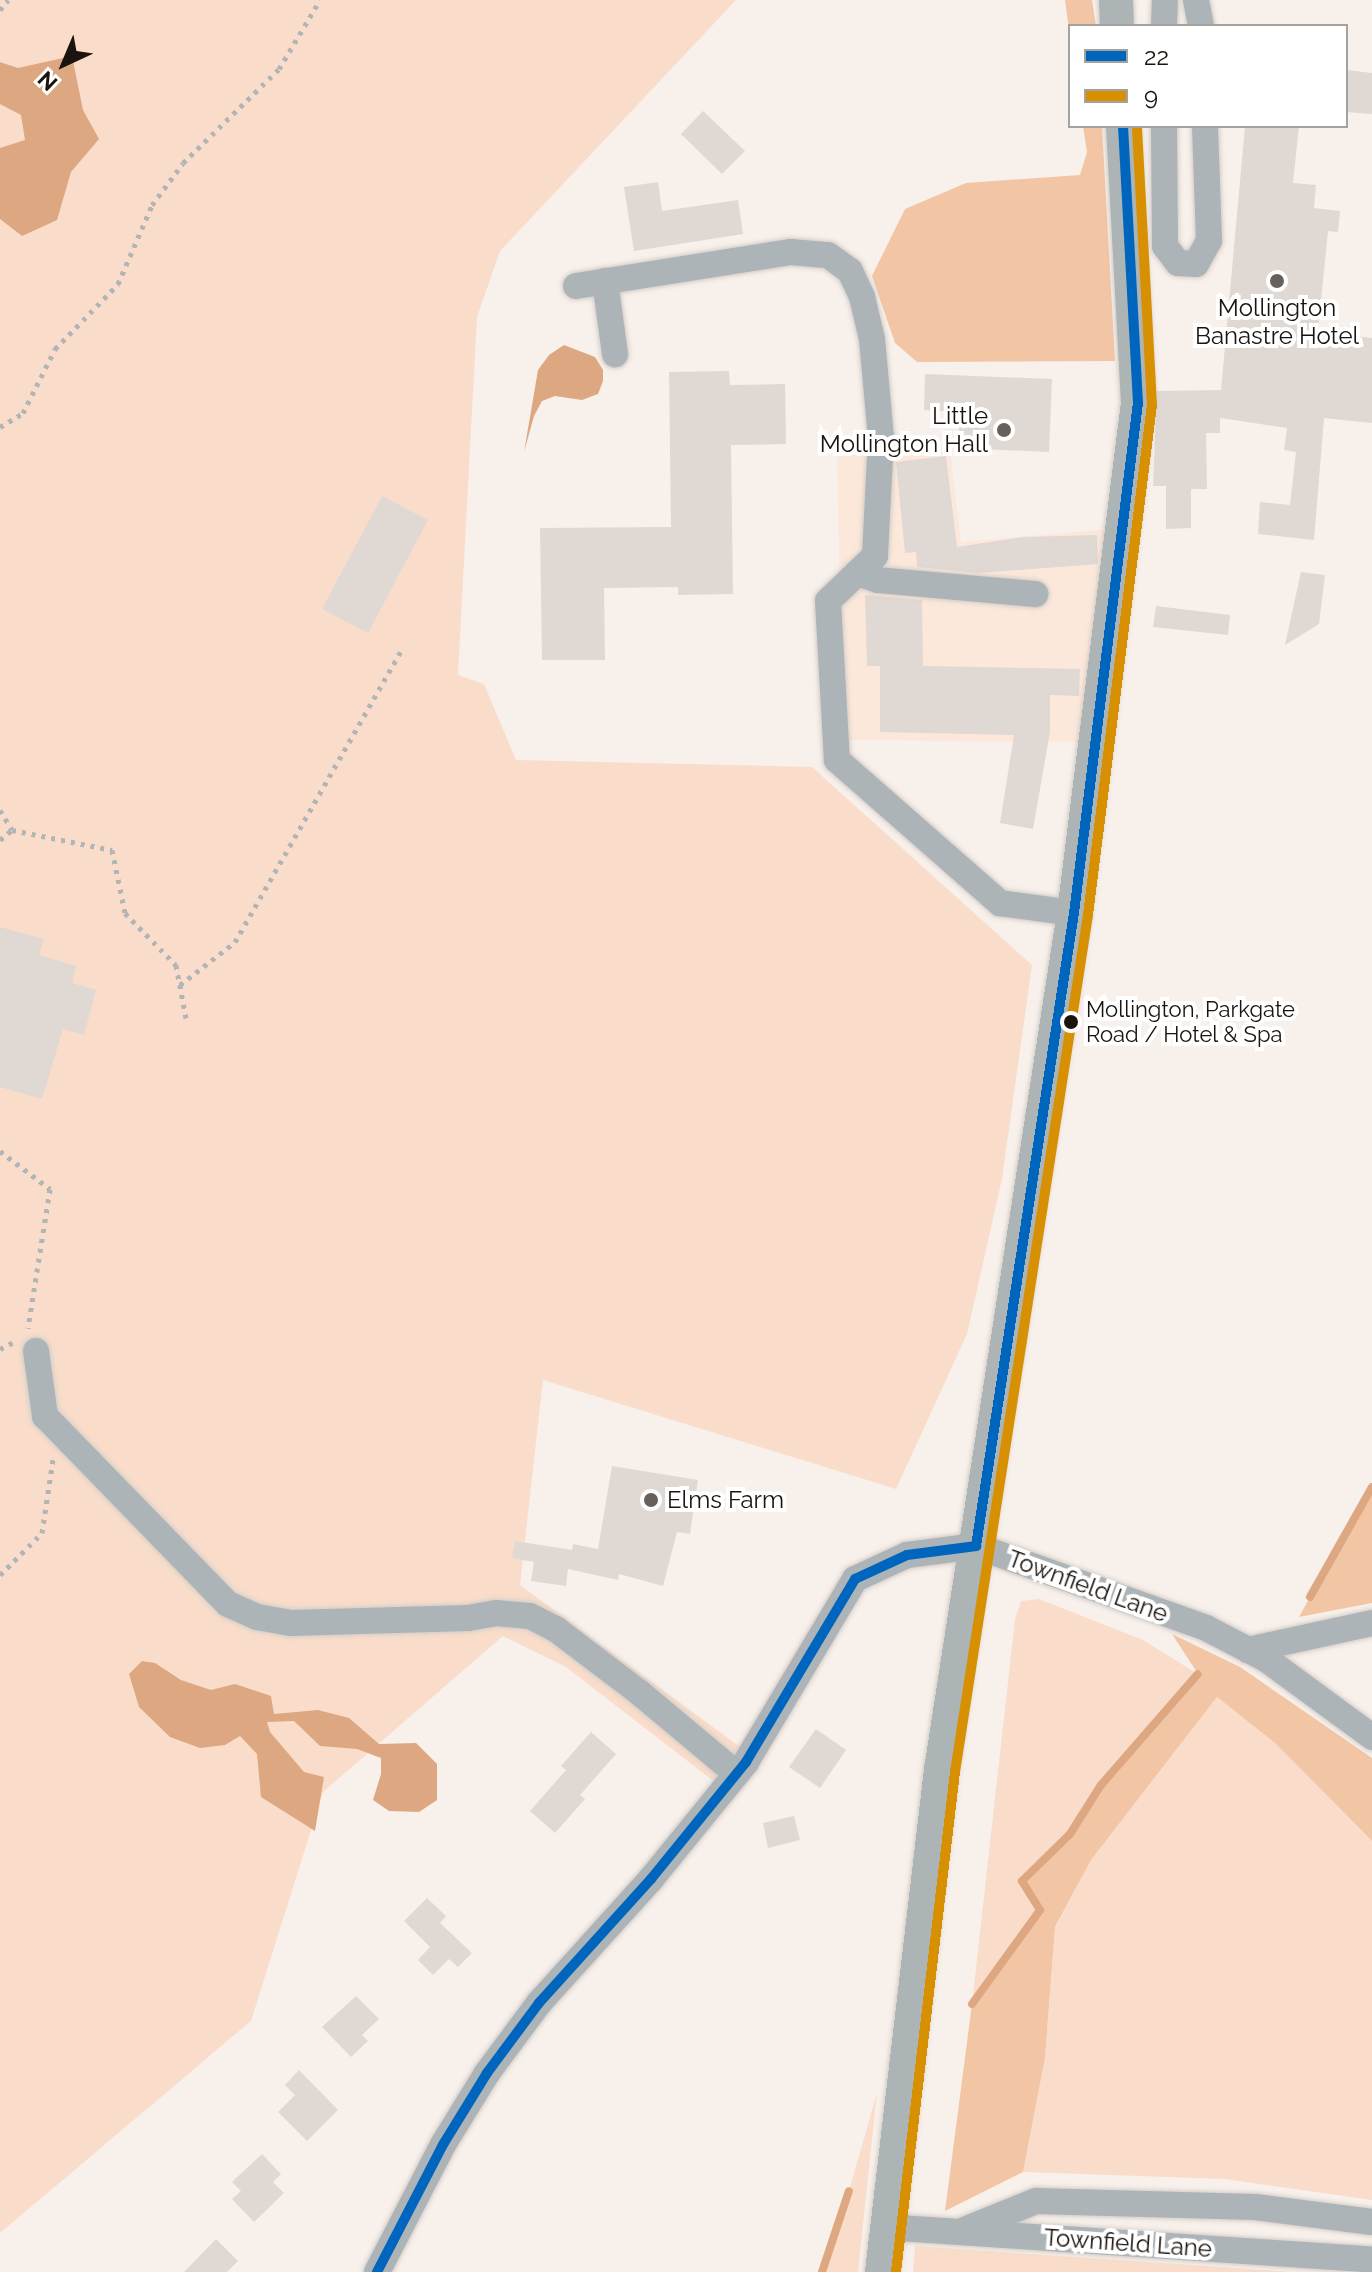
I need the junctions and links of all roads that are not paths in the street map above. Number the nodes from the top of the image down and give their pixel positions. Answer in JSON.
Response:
{"nodes":[{"id":1,"x":1116,"y":0,"type":"edge"},
{"id":2,"x":1165,"y":0,"type":"edge"},
{"id":3,"x":1196,"y":0,"type":"edge"},
{"id":4,"x":1117,"y":24,"type":"edge"},
{"id":5,"x":1164,"y":24,"type":"edge"},
{"id":6,"x":1201,"y":24,"type":"edge"},
{"id":7,"x":1123,"y":128,"type":"edge"},
{"id":8,"x":1164,"y":128,"type":"edge"},
{"id":9,"x":1205,"y":128,"type":"edge"},
{"id":10,"x":605,"y":281,"type":"junction"},
{"id":11,"x":576,"y":286,"type":"dead end"},
{"id":12,"x":615,"y":354,"type":"dead end"},
{"id":13,"x":857,"y":573,"type":"junction"},
{"id":14,"x":1035,"y":594,"type":"dead end"},
{"id":15,"x":1074,"y":913,"type":"junction"},
{"id":16,"x":36,"y":1351,"type":"dead end"},
{"id":17,"x":976,"y":1546,"type":"junction"},
{"id":18,"x":1372,"y":1623,"type":"edge"},
{"id":19,"x":1248,"y":1650,"type":"junction"},
{"id":20,"x":1372,"y":1737,"type":"edge"},
{"id":21,"x":737,"y":1774,"type":"junction"},
{"id":22,"x":1372,"y":2222,"type":"edge"},
{"id":23,"x":884,"y":2227,"type":"junction"},
{"id":24,"x":957,"y":2232,"type":"junction"},
{"id":25,"x":1372,"y":2259,"type":"edge"},
{"id":26,"x":377,"y":2272,"type":"edge"},
{"id":27,"x":882,"y":2272,"type":"edge"}],
"edges":[{"from":1,"to":4,"type":"main road"},
{"from":2,"to":5,"type":"street"},
{"from":3,"to":6,"type":"street"},
{"from":7,"to":15,"type":"main road"},
{"from":8,"to":9,"type":"street"},
{"from":10,"to":11,"type":"street"},
{"from":10,"to":12,"type":"street"},
{"from":10,"to":13,"type":"street"},
{"from":13,"to":14,"type":"street"},
{"from":13,"to":15,"type":"street"},
{"from":15,"to":17,"type":"main road"},
{"from":16,"to":21,"type":"street"},
{"from":17,"to":19,"type":"street","name":"Townfield Lane"},
{"from":17,"to":21,"type":"street","name":"Townfield Lane"},
{"from":17,"to":23,"type":"main road"},
{"from":18,"to":19,"type":"street"},
{"from":19,"to":20,"type":"street","name":"Townfield Lane"},
{"from":21,"to":26,"type":"street","name":"Townfield Lane"},
{"from":22,"to":24,"type":"street"},
{"from":23,"to":24,"type":"street","name":"Townfield Lane"},
{"from":23,"to":27,"type":"main road"},
{"from":24,"to":25,"type":"street","name":"Townfield Lane"}]}
